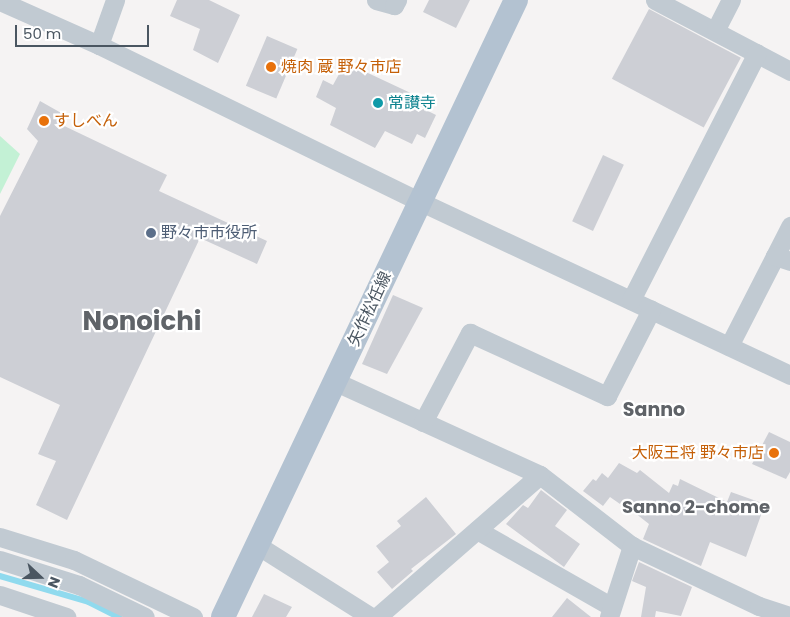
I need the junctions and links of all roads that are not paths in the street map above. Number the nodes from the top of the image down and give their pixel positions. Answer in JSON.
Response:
{"nodes":[{"id":1,"x":115,"y":0,"type":"edge"},
{"id":2,"x":376,"y":0,"type":"edge"},
{"id":3,"x":397,"y":0,"type":"edge"},
{"id":4,"x":516,"y":0,"type":"edge"},
{"id":5,"x":655,"y":0,"type":"edge"},
{"id":6,"x":731,"y":0,"type":"edge"},
{"id":7,"x":0,"y":1,"type":"edge"},
{"id":8,"x":716,"y":29,"type":"junction"},
{"id":9,"x":99,"y":45,"type":"junction"},
{"id":10,"x":757,"y":53,"type":"junction"},
{"id":11,"x":790,"y":71,"type":"edge"},
{"id":12,"x":421,"y":202,"type":"junction"},
{"id":13,"x":790,"y":226,"type":"edge"},
{"id":14,"x":782,"y":259,"type":"edge"},
{"id":15,"x":631,"y":300,"type":"junction"},
{"id":16,"x":651,"y":310,"type":"junction"},
{"id":17,"x":729,"y":346,"type":"junction"},
{"id":18,"x":790,"y":376,"type":"edge"},
{"id":19,"x":336,"y":382,"type":"junction"},
{"id":20,"x":423,"y":422,"type":"junction"},
{"id":21,"x":540,"y":475,"type":"junction"},
{"id":22,"x":477,"y":530,"type":"junction"},
{"id":23,"x":0,"y":537,"type":"edge"},
{"id":24,"x":257,"y":545,"type":"junction"},
{"id":25,"x":632,"y":546,"type":"junction"},
{"id":26,"x":0,"y":560,"type":"edge"},
{"id":27,"x":0,"y":595,"type":"edge"},
{"id":28,"x":757,"y":611,"type":"edge"},
{"id":29,"x":788,"y":611,"type":"edge"},
{"id":30,"x":611,"y":612,"type":"edge"},
{"id":31,"x":66,"y":617,"type":"edge"},
{"id":32,"x":145,"y":617,"type":"edge"},
{"id":33,"x":193,"y":617,"type":"edge"},
{"id":34,"x":223,"y":617,"type":"edge"},
{"id":35,"x":371,"y":617,"type":"edge"},
{"id":36,"x":377,"y":617,"type":"edge"}],
"edges":[{"from":1,"to":9,"type":"street"},
{"from":2,"to":3,"type":"street"},
{"from":4,"to":12,"type":"main road","name":"矢作松任線"},
{"from":5,"to":8,"type":"street"},
{"from":6,"to":8,"type":"street"},
{"from":7,"to":9,"type":"street"},
{"from":8,"to":10,"type":"street"},
{"from":9,"to":12,"type":"street"},
{"from":10,"to":11,"type":"street"},
{"from":10,"to":15,"type":"street"},
{"from":12,"to":15,"type":"street"},
{"from":12,"to":19,"type":"main road","name":"矢作松任線"},
{"from":13,"to":14,"type":"street"},
{"from":14,"to":17,"type":"street"},
{"from":15,"to":16,"type":"street"},
{"from":16,"to":17,"type":"street"},
{"from":16,"to":20,"type":"street"},
{"from":17,"to":18,"type":"street"},
{"from":19,"to":20,"type":"street"},
{"from":19,"to":24,"type":"main road","name":"矢作松任線"},
{"from":20,"to":21,"type":"street"},
{"from":21,"to":22,"type":"street"},
{"from":21,"to":25,"type":"street"},
{"from":22,"to":30,"type":"street"},
{"from":22,"to":36,"type":"street"},
{"from":23,"to":33,"type":"street"},
{"from":24,"to":34,"type":"main road","name":"矢作松任線"},
{"from":24,"to":35,"type":"street"},
{"from":25,"to":28,"type":"street"},
{"from":25,"to":30,"type":"street"},
{"from":26,"to":32,"type":"street"},
{"from":27,"to":31,"type":"street"},
{"from":28,"to":29,"type":"street"}]}
